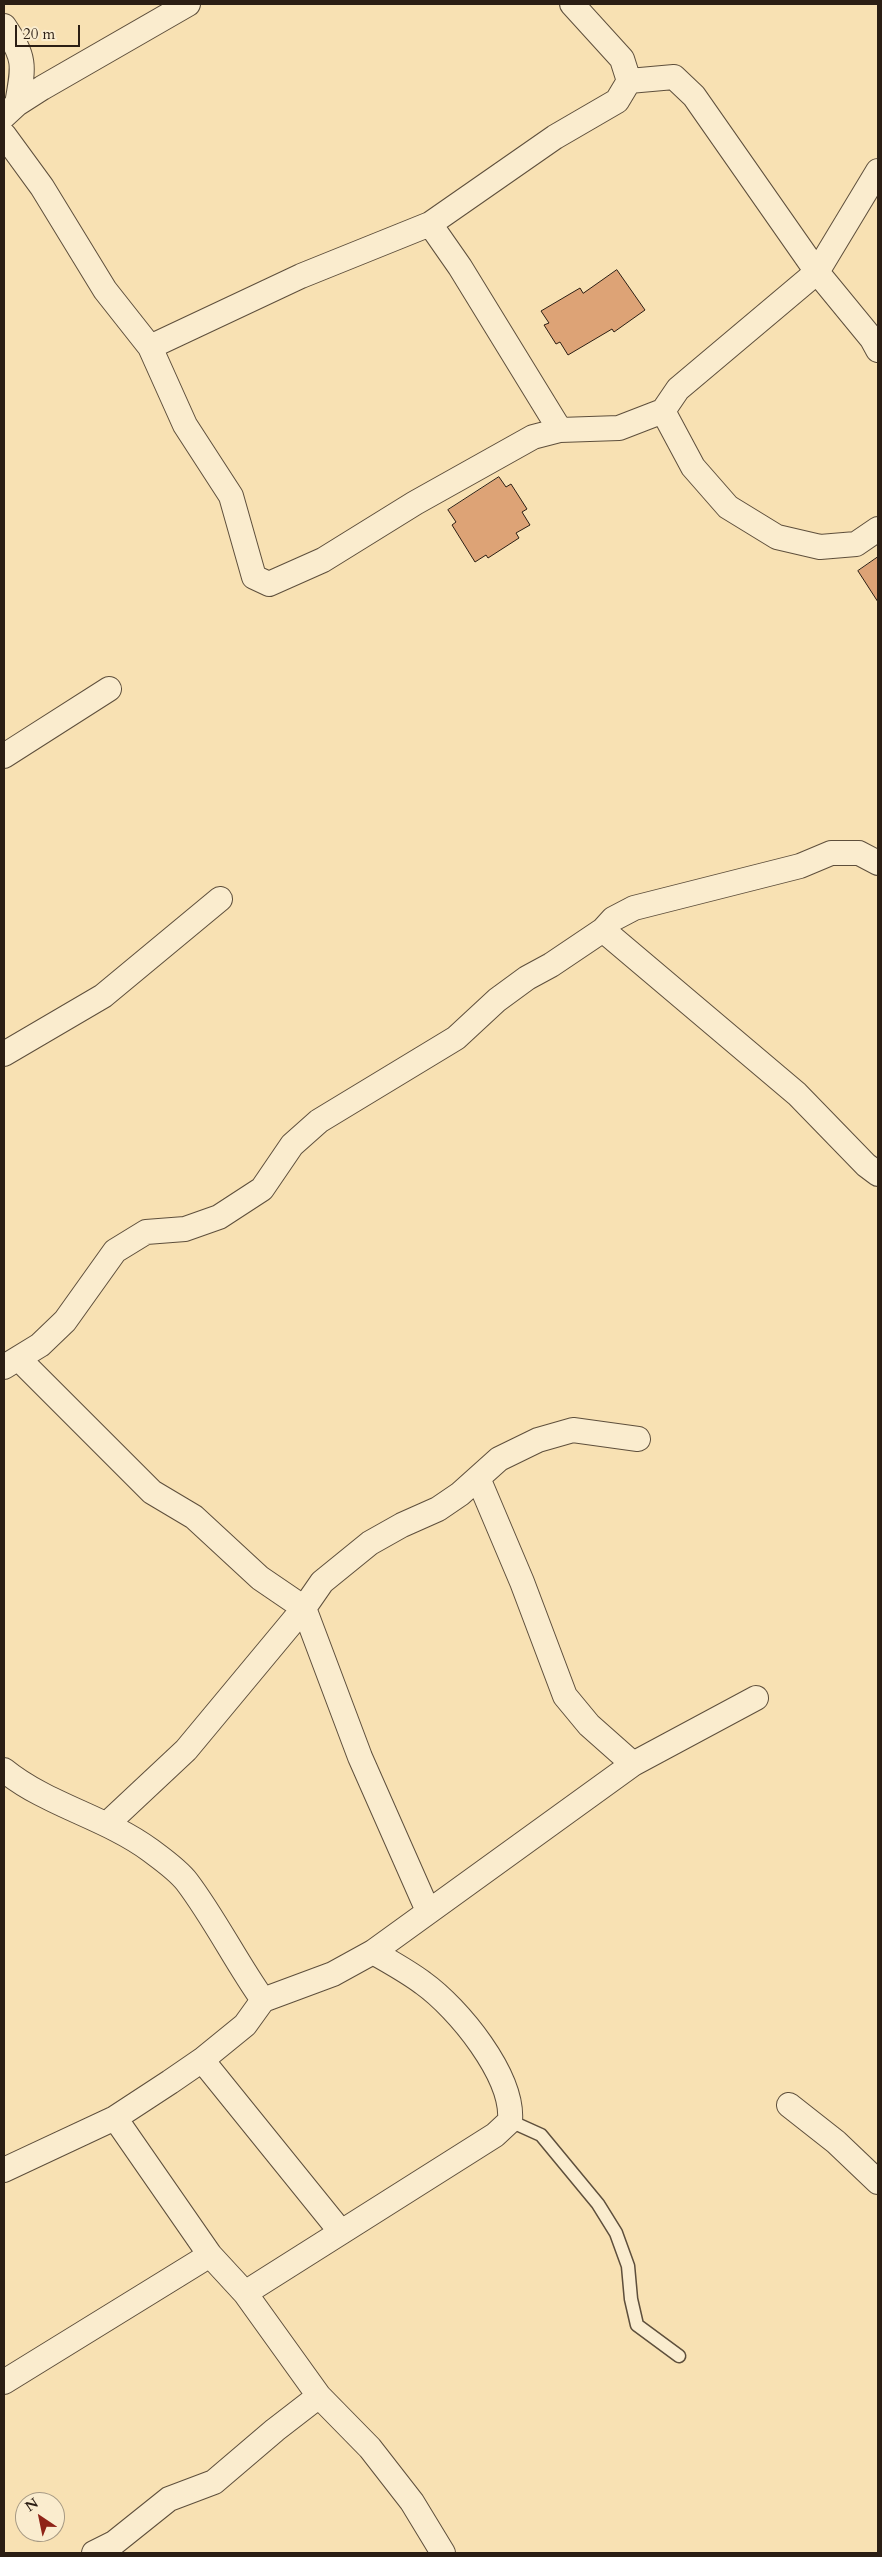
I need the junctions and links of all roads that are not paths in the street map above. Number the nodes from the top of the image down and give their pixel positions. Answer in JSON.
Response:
{"nodes":[{"id":1,"x":188,"y":4,"type":"edge"},
{"id":2,"x":572,"y":4,"type":"edge"},
{"id":3,"x":4,"y":26,"type":"edge"},
{"id":4,"x":629,"y":81,"type":"junction"},
{"id":5,"x":10,"y":110,"type":"edge"},
{"id":6,"x":4,"y":135,"type":"edge"},
{"id":7,"x":878,"y":170,"type":"edge"},
{"id":8,"x":430,"y":224,"type":"junction"},
{"id":9,"x":816,"y":272,"type":"junction"},
{"id":10,"x":150,"y":347,"type":"junction"},
{"id":11,"x":878,"y":350,"type":"edge"},
{"id":12,"x":663,"y":411,"type":"junction"},
{"id":13,"x":560,"y":430,"type":"junction"},
{"id":14,"x":878,"y":530,"type":"edge"},
{"id":15,"x":109,"y":689,"type":"dead end"},
{"id":16,"x":4,"y":756,"type":"edge"},
{"id":17,"x":878,"y":864,"type":"edge"},
{"id":18,"x":220,"y":899,"type":"dead end"},
{"id":19,"x":603,"y":930,"type":"junction"},
{"id":20,"x":4,"y":1054,"type":"edge"},
{"id":21,"x":878,"y":1174,"type":"edge"},
{"id":22,"x":11,"y":1363,"type":"edge"},
{"id":23,"x":638,"y":1439,"type":"dead end"},
{"id":24,"x":478,"y":1478,"type":"junction"},
{"id":25,"x":304,"y":1608,"type":"junction"},
{"id":26,"x":756,"y":1698,"type":"dead end"},
{"id":27,"x":633,"y":1764,"type":"junction"},
{"id":28,"x":4,"y":1770,"type":"edge"},
{"id":29,"x":107,"y":1824,"type":"junction"},
{"id":30,"x":428,"y":1911,"type":"junction"},
{"id":31,"x":374,"y":1952,"type":"junction"},
{"id":32,"x":263,"y":2000,"type":"junction"},
{"id":33,"x":202,"y":2060,"type":"junction"},
{"id":34,"x":788,"y":2105,"type":"dead end"},
{"id":35,"x":115,"y":2118,"type":"junction"},
{"id":36,"x":510,"y":2121,"type":"junction"},
{"id":37,"x":4,"y":2170,"type":"edge"},
{"id":38,"x":878,"y":2182,"type":"edge"},
{"id":39,"x":341,"y":2232,"type":"junction"},
{"id":40,"x":210,"y":2255,"type":"junction"},
{"id":41,"x":245,"y":2293,"type":"junction"},
{"id":42,"x":679,"y":2356,"type":"dead end"},
{"id":43,"x":4,"y":2382,"type":"edge"},
{"id":44,"x":319,"y":2396,"type":"junction"},
{"id":45,"x":94,"y":2553,"type":"edge"},
{"id":46,"x":443,"y":2553,"type":"edge"}],
"edges":[{"from":1,"to":5,"type":"street"},
{"from":2,"to":4,"type":"street"},
{"from":3,"to":5,"type":"street"},
{"from":4,"to":8,"type":"street"},
{"from":4,"to":9,"type":"street"},
{"from":6,"to":10,"type":"street"},
{"from":7,"to":9,"type":"street"},
{"from":8,"to":10,"type":"street"},
{"from":8,"to":13,"type":"street"},
{"from":9,"to":11,"type":"street"},
{"from":9,"to":12,"type":"street"},
{"from":10,"to":13,"type":"street"},
{"from":12,"to":13,"type":"street"},
{"from":12,"to":14,"type":"street"},
{"from":15,"to":16,"type":"street"},
{"from":17,"to":19,"type":"street"},
{"from":18,"to":20,"type":"street"},
{"from":19,"to":21,"type":"street"},
{"from":19,"to":22,"type":"street"},
{"from":22,"to":25,"type":"street"},
{"from":23,"to":24,"type":"street"},
{"from":24,"to":25,"type":"street"},
{"from":24,"to":27,"type":"street"},
{"from":25,"to":29,"type":"street"},
{"from":25,"to":30,"type":"street"},
{"from":26,"to":27,"type":"street"},
{"from":27,"to":30,"type":"street"},
{"from":28,"to":29,"type":"street"},
{"from":29,"to":32,"type":"street"},
{"from":30,"to":31,"type":"street"},
{"from":31,"to":32,"type":"street"},
{"from":31,"to":36,"type":"street"},
{"from":32,"to":33,"type":"street"},
{"from":33,"to":35,"type":"street"},
{"from":33,"to":39,"type":"street"},
{"from":34,"to":38,"type":"street"},
{"from":35,"to":37,"type":"street"},
{"from":35,"to":40,"type":"street"},
{"from":36,"to":39,"type":"street"},
{"from":36,"to":42,"type":"lane"},
{"from":39,"to":41,"type":"street"},
{"from":40,"to":41,"type":"street"},
{"from":40,"to":43,"type":"street"},
{"from":41,"to":44,"type":"street"},
{"from":44,"to":45,"type":"street"},
{"from":44,"to":46,"type":"street"}]}
